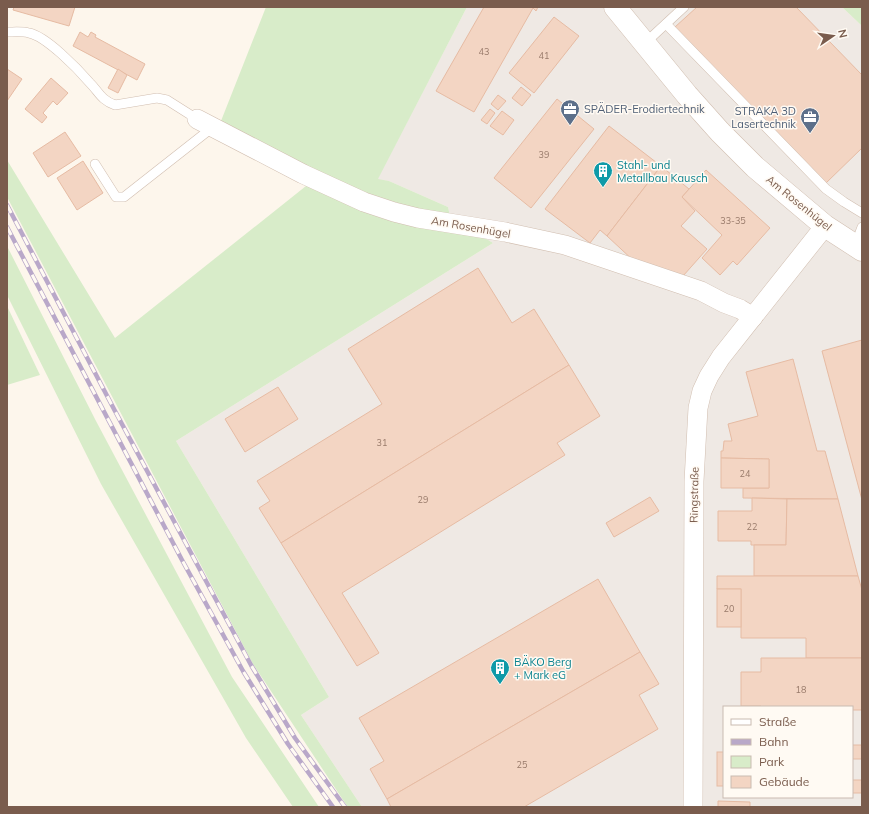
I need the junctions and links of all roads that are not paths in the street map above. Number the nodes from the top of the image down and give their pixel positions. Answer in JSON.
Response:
{"nodes":[{"id":1,"x":615,"y":7,"type":"edge"},
{"id":2,"x":684,"y":7,"type":"edge"},
{"id":3,"x":666,"y":24,"type":"junction"},
{"id":4,"x":7,"y":32,"type":"edge"},
{"id":5,"x":644,"y":44,"type":"junction"},
{"id":6,"x":205,"y":123,"type":"junction"},
{"id":7,"x":95,"y":164,"type":"dead end"},
{"id":8,"x":862,"y":213,"type":"edge"},
{"id":9,"x":826,"y":226,"type":"junction"},
{"id":10,"x":860,"y":241,"type":"edge"},
{"id":11,"x":752,"y":317,"type":"junction"},
{"id":12,"x":693,"y":807,"type":"edge"}],
"edges":[{"from":1,"to":5,"type":"street","name":"Am Rosenhügel"},
{"from":2,"to":3,"type":"lane"},
{"from":3,"to":5,"type":"lane"},
{"from":3,"to":8,"type":"lane"},
{"from":4,"to":6,"type":"lane"},
{"from":5,"to":9,"type":"street","name":"Am Rosenhügel"},
{"from":6,"to":7,"type":"lane"},
{"from":6,"to":11,"type":"street","name":"Am Rosenhügel"},
{"from":9,"to":10,"type":"street","name":"Am Rosenhügel"},
{"from":9,"to":11,"type":"street","name":"Ringstraße"},
{"from":11,"to":12,"type":"street","name":"Ringstraße"}]}
